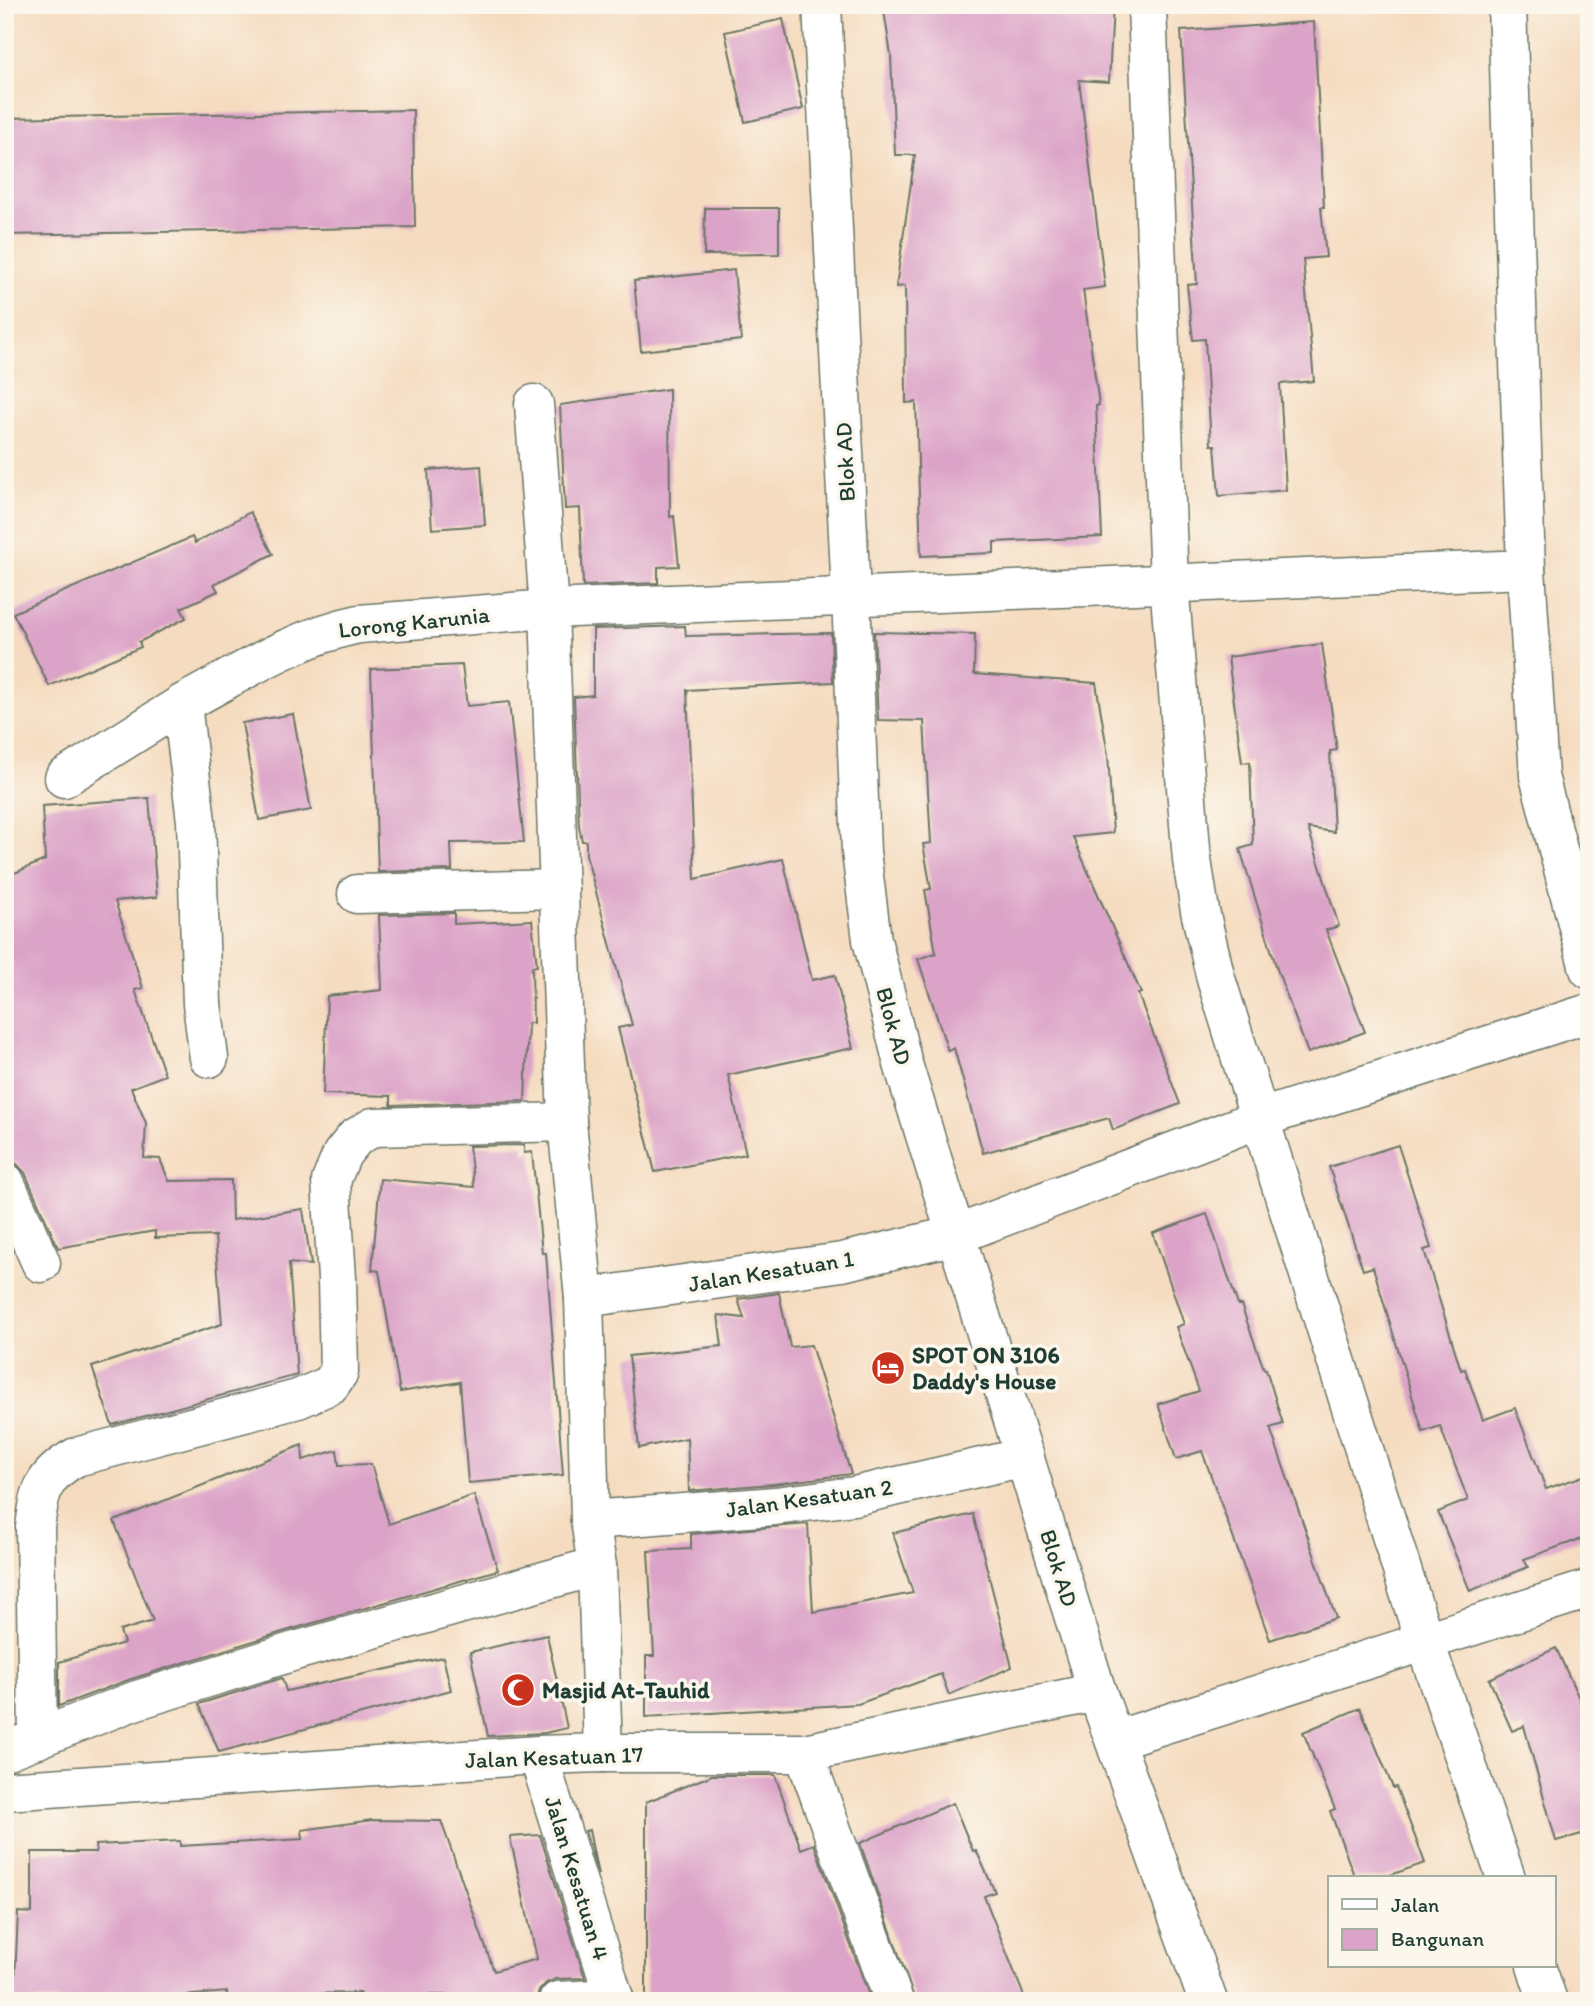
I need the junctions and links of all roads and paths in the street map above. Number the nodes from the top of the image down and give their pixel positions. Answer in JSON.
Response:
{"nodes":[{"id":1,"x":822,"y":5,"type":"edge"},
{"id":2,"x":1147,"y":5,"type":"edge"},
{"id":3,"x":1507,"y":5,"type":"edge"},
{"id":4,"x":534,"y":404,"type":"dead end"},
{"id":5,"x":1526,"y":569,"type":"junction"},
{"id":6,"x":1169,"y":583,"type":"junction"},
{"id":7,"x":851,"y":595,"type":"junction"},
{"id":8,"x":549,"y":609,"type":"junction"},
{"id":9,"x":182,"y":704,"type":"junction"},
{"id":10,"x":64,"y":778,"type":"dead end"},
{"id":11,"x":559,"y":889,"type":"junction"},
{"id":12,"x":357,"y":894,"type":"dead end"},
{"id":13,"x":1589,"y":969,"type":"edge"},
{"id":14,"x":1589,"y":1013,"type":"edge"},
{"id":15,"x":209,"y":1058,"type":"dead end"},
{"id":16,"x":1261,"y":1118,"type":"junction"},
{"id":17,"x":567,"y":1122,"type":"junction"},
{"id":18,"x":5,"y":1182,"type":"edge"},
{"id":19,"x":956,"y":1235,"type":"junction"},
{"id":20,"x":41,"y":1263,"type":"dead end"},
{"id":21,"x":584,"y":1298,"type":"junction"},
{"id":22,"x":1024,"y":1457,"type":"junction"},
{"id":23,"x":590,"y":1520,"type":"junction"},
{"id":24,"x":597,"y":1566,"type":"junction"},
{"id":25,"x":1589,"y":1589,"type":"edge"},
{"id":26,"x":1424,"y":1640,"type":"junction"},
{"id":27,"x":1097,"y":1692,"type":"junction"},
{"id":28,"x":1115,"y":1740,"type":"junction"},
{"id":29,"x":22,"y":1745,"type":"edge"},
{"id":30,"x":603,"y":1753,"type":"junction"},
{"id":31,"x":804,"y":1753,"type":"junction"},
{"id":32,"x":538,"y":1755,"type":"junction"},
{"id":33,"x":5,"y":1791,"type":"edge"},
{"id":34,"x":1505,"y":1876,"type":"edge"},
{"id":35,"x":1537,"y":1968,"type":"edge"},
{"id":36,"x":615,"y":1999,"type":"edge"},
{"id":37,"x":558,"y":2001,"type":"edge"},
{"id":38,"x":894,"y":2001,"type":"edge"},
{"id":39,"x":1208,"y":2001,"type":"edge"},
{"id":40,"x":1548,"y":2001,"type":"edge"}],
"edges":[{"from":1,"to":7,"type":"street","name":"Blok AD"},
{"from":2,"to":6,"type":"street"},
{"from":3,"to":5,"type":"street"},
{"from":4,"to":8,"type":"street"},
{"from":5,"to":6,"type":"street","name":"Lorong Karunia"},
{"from":5,"to":13,"type":"street"},
{"from":6,"to":7,"type":"street","name":"Lorong Karunia"},
{"from":6,"to":16,"type":"street"},
{"from":7,"to":8,"type":"street","name":"Lorong Karunia"},
{"from":7,"to":19,"type":"street","name":"Blok AD"},
{"from":8,"to":9,"type":"street","name":"Lorong Karunia"},
{"from":8,"to":11,"type":"street"},
{"from":9,"to":10,"type":"street","name":"Lorong Karunia"},
{"from":9,"to":15,"type":"street"},
{"from":11,"to":12,"type":"street"},
{"from":11,"to":17,"type":"street"},
{"from":14,"to":16,"type":"street","name":"Jalan Kesatuan 1"},
{"from":16,"to":19,"type":"street","name":"Jalan Kesatuan 1"},
{"from":16,"to":26,"type":"street"},
{"from":17,"to":21,"type":"street"},
{"from":17,"to":29,"type":"street"},
{"from":18,"to":20,"type":"street"},
{"from":19,"to":21,"type":"street","name":"Jalan Kesatuan 1"},
{"from":19,"to":22,"type":"street","name":"Blok AD"},
{"from":21,"to":23,"type":"street"},
{"from":22,"to":23,"type":"street","name":"Jalan Kesatuan 2"},
{"from":22,"to":27,"type":"street","name":"Blok AD"},
{"from":23,"to":24,"type":"street"},
{"from":24,"to":29,"type":"street"},
{"from":24,"to":30,"type":"street"},
{"from":25,"to":26,"type":"street"},
{"from":26,"to":28,"type":"street"},
{"from":26,"to":34,"type":"street"},
{"from":27,"to":28,"type":"street","name":"Blok AD"},
{"from":27,"to":31,"type":"street","name":"Jalan Kesatuan 17"},
{"from":28,"to":39,"type":"street","name":"Blok AD"},
{"from":30,"to":31,"type":"street","name":"Jalan Kesatuan 17"},
{"from":30,"to":32,"type":"street","name":"Jalan Kesatuan 17"},
{"from":31,"to":38,"type":"street"},
{"from":32,"to":33,"type":"street","name":"Jalan Kesatuan 17"},
{"from":32,"to":36,"type":"street","name":"Jalan Kesatuan 4"},
{"from":35,"to":40,"type":"street"},
{"from":36,"to":37,"type":"street"}]}
